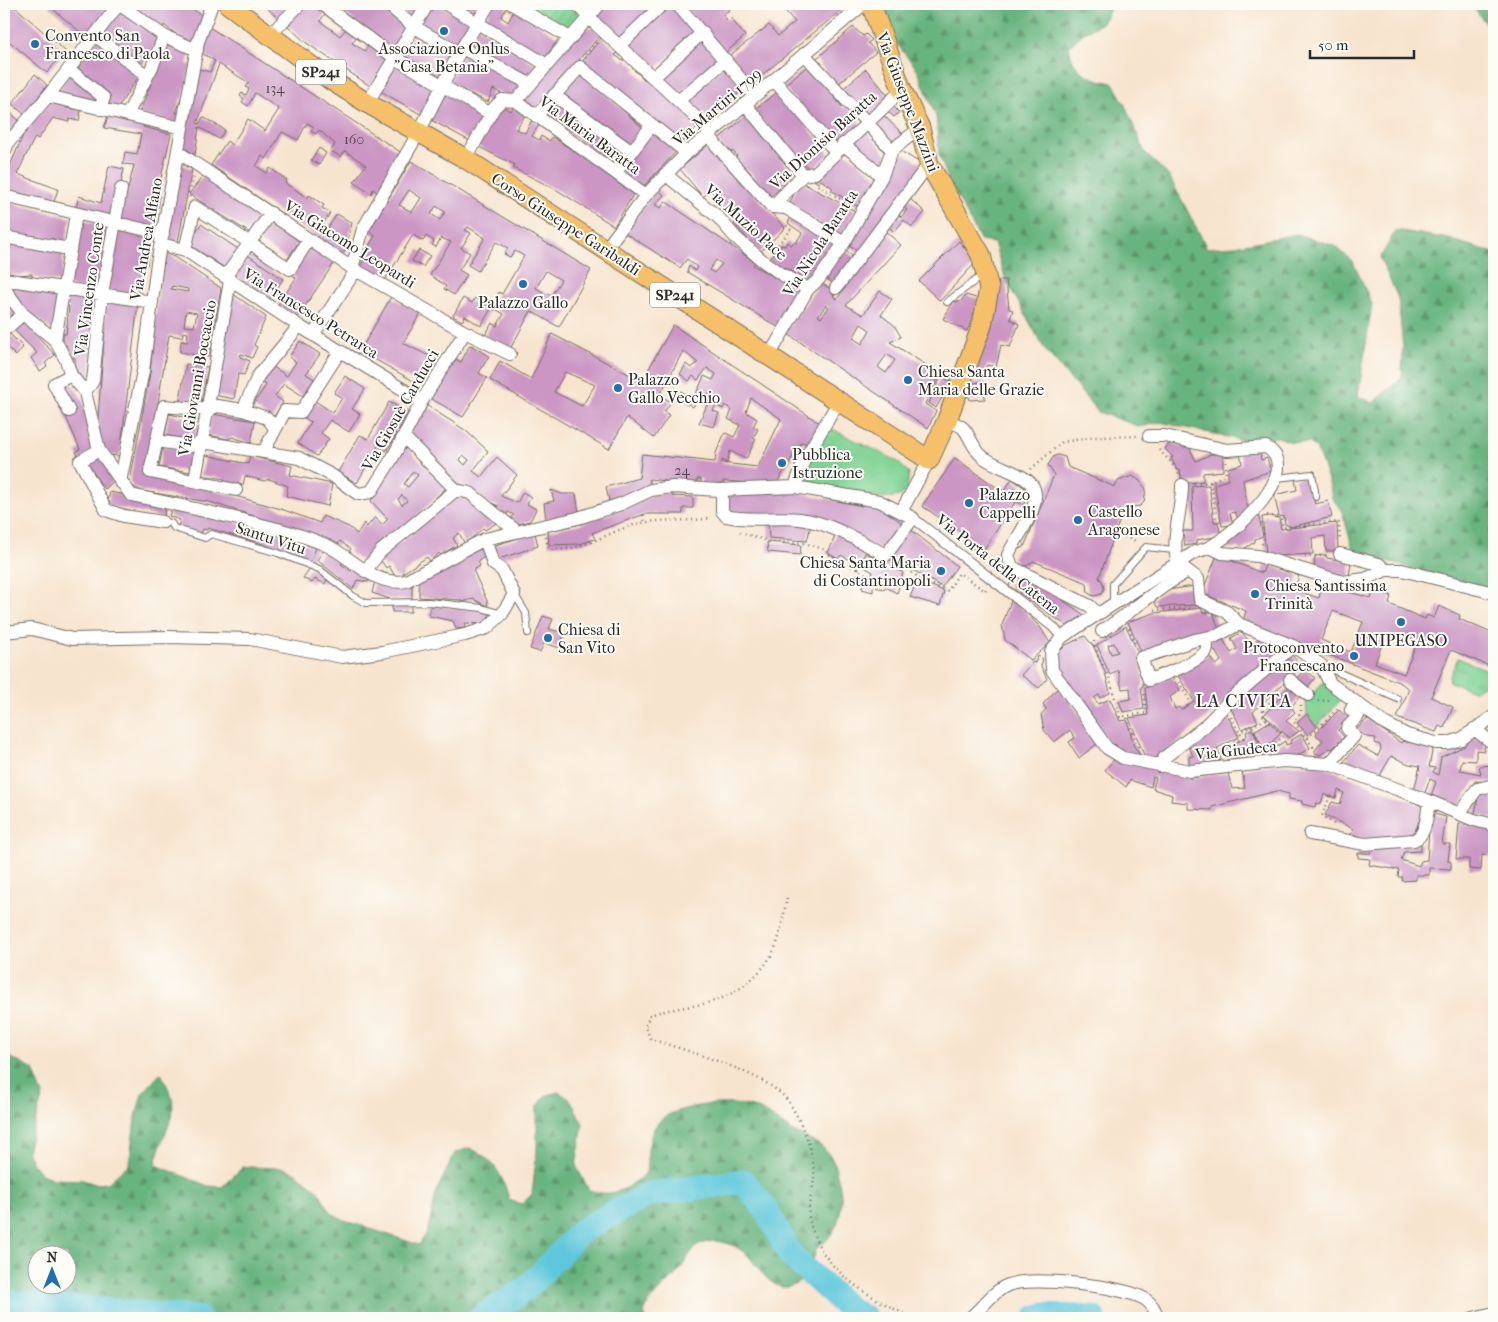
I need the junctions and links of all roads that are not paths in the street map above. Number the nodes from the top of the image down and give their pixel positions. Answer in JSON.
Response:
{"nodes":[{"id":1,"x":119,"y":4,"type":"edge"},
{"id":2,"x":212,"y":4,"type":"edge"},
{"id":3,"x":228,"y":4,"type":"edge"},
{"id":4,"x":300,"y":4,"type":"edge"},
{"id":5,"x":322,"y":4,"type":"edge"},
{"id":6,"x":387,"y":4,"type":"edge"},
{"id":7,"x":428,"y":4,"type":"edge"},
{"id":8,"x":446,"y":4,"type":"edge"},
{"id":9,"x":489,"y":4,"type":"edge"},
{"id":10,"x":512,"y":4,"type":"edge"},
{"id":11,"x":577,"y":4,"type":"edge"},
{"id":12,"x":600,"y":4,"type":"edge"},
{"id":13,"x":663,"y":4,"type":"edge"},
{"id":14,"x":677,"y":4,"type":"edge"},
{"id":15,"x":864,"y":4,"type":"edge"},
{"id":16,"x":871,"y":4,"type":"edge"},
{"id":17,"x":588,"y":17,"type":"junction"},
{"id":18,"x":477,"y":24,"type":"junction"},
{"id":19,"x":413,"y":26,"type":"junction"},
{"id":20,"x":702,"y":32,"type":"junction"},
{"id":21,"x":96,"y":35,"type":"junction"},
{"id":22,"x":270,"y":35,"type":"junction"},
{"id":23,"x":164,"y":36,"type":"junction"},
{"id":24,"x":570,"y":38,"type":"junction"},
{"id":25,"x":619,"y":46,"type":"junction"},
{"id":26,"x":197,"y":50,"type":"junction"},
{"id":27,"x":461,"y":51,"type":"junction"},
{"id":28,"x":804,"y":54,"type":"junction"},
{"id":29,"x":395,"y":58,"type":"junction"},
{"id":30,"x":726,"y":60,"type":"junction"},
{"id":31,"x":547,"y":65,"type":"junction"},
{"id":32,"x":69,"y":69,"type":"junction"},
{"id":33,"x":147,"y":76,"type":"junction"},
{"id":34,"x":654,"y":77,"type":"junction"},
{"id":35,"x":774,"y":80,"type":"junction"},
{"id":36,"x":530,"y":84,"type":"junction"},
{"id":37,"x":443,"y":86,"type":"junction"},
{"id":38,"x":902,"y":90,"type":"junction"},
{"id":39,"x":554,"y":95,"type":"junction"},
{"id":40,"x":48,"y":96,"type":"junction"},
{"id":41,"x":750,"y":100,"type":"junction"},
{"id":42,"x":516,"y":101,"type":"junction"},
{"id":43,"x":678,"y":101,"type":"junction"},
{"id":44,"x":367,"y":103,"type":"junction"},
{"id":45,"x":100,"y":109,"type":"junction"},
{"id":46,"x":491,"y":114,"type":"junction"},
{"id":47,"x":127,"y":115,"type":"junction"},
{"id":48,"x":536,"y":116,"type":"junction"},
{"id":49,"x":866,"y":123,"type":"junction"},
{"id":50,"x":652,"y":125,"type":"junction"},
{"id":51,"x":182,"y":128,"type":"junction"},
{"id":52,"x":920,"y":128,"type":"junction"},
{"id":53,"x":418,"y":132,"type":"junction"},
{"id":54,"x":711,"y":134,"type":"junction"},
{"id":55,"x":8,"y":135,"type":"edge"},
{"id":56,"x":840,"y":148,"type":"junction"},
{"id":57,"x":892,"y":150,"type":"junction"},
{"id":58,"x":178,"y":152,"type":"junction"},
{"id":59,"x":632,"y":152,"type":"junction"},
{"id":60,"x":4,"y":153,"type":"edge"},
{"id":61,"x":687,"y":153,"type":"junction"},
{"id":62,"x":466,"y":159,"type":"junction"},
{"id":63,"x":929,"y":164,"type":"junction"},
{"id":64,"x":616,"y":172,"type":"junction"},
{"id":65,"x":665,"y":174,"type":"junction"},
{"id":66,"x":803,"y":175,"type":"junction"},
{"id":67,"x":882,"y":176,"type":"junction"},
{"id":68,"x":121,"y":189,"type":"dead end"},
{"id":69,"x":646,"y":195,"type":"junction"},
{"id":70,"x":4,"y":196,"type":"edge"},
{"id":71,"x":772,"y":208,"type":"junction"},
{"id":72,"x":271,"y":213,"type":"junction"},
{"id":73,"x":76,"y":214,"type":"junction"},
{"id":74,"x":115,"y":223,"type":"junction"},
{"id":75,"x":4,"y":237,"type":"edge"},
{"id":76,"x":162,"y":239,"type":"junction"},
{"id":77,"x":309,"y":239,"type":"junction"},
{"id":78,"x":250,"y":242,"type":"junction"},
{"id":79,"x":844,"y":243,"type":"junction"},
{"id":80,"x":69,"y":249,"type":"junction"},
{"id":81,"x":185,"y":250,"type":"junction"},
{"id":82,"x":605,"y":250,"type":"junction"},
{"id":83,"x":354,"y":269,"type":"junction"},
{"id":84,"x":986,"y":272,"type":"junction"},
{"id":85,"x":4,"y":279,"type":"edge"},
{"id":86,"x":228,"y":279,"type":"junction"},
{"id":87,"x":4,"y":288,"type":"edge"},
{"id":88,"x":65,"y":288,"type":"junction"},
{"id":89,"x":836,"y":288,"type":"dead end"},
{"id":90,"x":808,"y":289,"type":"junction"},
{"id":91,"x":102,"y":294,"type":"junction"},
{"id":92,"x":152,"y":302,"type":"junction"},
{"id":93,"x":947,"y":302,"type":"dead end"},
{"id":94,"x":23,"y":314,"type":"junction"},
{"id":95,"x":299,"y":326,"type":"junction"},
{"id":96,"x":7,"y":328,"type":"dead end"},
{"id":97,"x":465,"y":332,"type":"junction"},
{"id":98,"x":313,"y":334,"type":"junction"},
{"id":99,"x":55,"y":340,"type":"junction"},
{"id":100,"x":340,"y":351,"type":"junction"},
{"id":101,"x":510,"y":354,"type":"dead end"},
{"id":102,"x":769,"y":356,"type":"junction"},
{"id":103,"x":71,"y":375,"type":"junction"},
{"id":104,"x":85,"y":392,"type":"junction"},
{"id":105,"x":422,"y":401,"type":"junction"},
{"id":106,"x":839,"y":401,"type":"junction"},
{"id":107,"x":209,"y":410,"type":"junction"},
{"id":108,"x":243,"y":410,"type":"junction"},
{"id":109,"x":69,"y":411,"type":"dead end"},
{"id":110,"x":947,"y":420,"type":"junction"},
{"id":111,"x":276,"y":428,"type":"junction"},
{"id":112,"x":1149,"y":436,"type":"road end"},
{"id":113,"x":404,"y":437,"type":"junction"},
{"id":114,"x":156,"y":441,"type":"junction"},
{"id":115,"x":203,"y":442,"type":"junction"},
{"id":116,"x":99,"y":450,"type":"junction"},
{"id":117,"x":264,"y":451,"type":"junction"},
{"id":118,"x":929,"y":460,"type":"junction"},
{"id":119,"x":1277,"y":478,"type":"junction"},
{"id":120,"x":195,"y":480,"type":"junction"},
{"id":121,"x":120,"y":482,"type":"junction"},
{"id":122,"x":1182,"y":485,"type":"road end"},
{"id":123,"x":795,"y":487,"type":"junction"},
{"id":124,"x":725,"y":489,"type":"junction"},
{"id":125,"x":236,"y":490,"type":"dead end"},
{"id":126,"x":456,"y":490,"type":"junction"},
{"id":127,"x":1316,"y":497,"type":"dead end"},
{"id":128,"x":907,"y":510,"type":"junction"},
{"id":129,"x":163,"y":522,"type":"joint"},
{"id":130,"x":515,"y":530,"type":"junction"},
{"id":131,"x":485,"y":539,"type":"junction"},
{"id":132,"x":1210,"y":547,"type":"junction"},
{"id":133,"x":1174,"y":550,"type":"junction"},
{"id":134,"x":1340,"y":554,"type":"road end"},
{"id":135,"x":1184,"y":567,"type":"junction"},
{"id":136,"x":1386,"y":570,"type":"junction"},
{"id":137,"x":365,"y":571,"type":"junction"},
{"id":138,"x":1494,"y":593,"type":"edge"},
{"id":139,"x":514,"y":594,"type":"junction"},
{"id":140,"x":1113,"y":604,"type":"junction"},
{"id":141,"x":502,"y":614,"type":"junction"},
{"id":142,"x":1097,"y":614,"type":"junction"},
{"id":143,"x":1239,"y":624,"type":"junction"},
{"id":144,"x":1102,"y":631,"type":"road end"},
{"id":145,"x":4,"y":632,"type":"edge"},
{"id":146,"x":528,"y":633,"type":"dead end"},
{"id":147,"x":1062,"y":636,"type":"junction"},
{"id":148,"x":1214,"y":636,"type":"junction"},
{"id":149,"x":1293,"y":646,"type":"junction"},
{"id":150,"x":1321,"y":665,"type":"junction"},
{"id":151,"x":1290,"y":680,"type":"road end"},
{"id":152,"x":1349,"y":699,"type":"junction"},
{"id":153,"x":1398,"y":699,"type":"dead end"},
{"id":154,"x":1307,"y":701,"type":"road end"},
{"id":155,"x":1494,"y":716,"type":"edge"},
{"id":156,"x":1474,"y":729,"type":"junction"},
{"id":157,"x":1494,"y":744,"type":"edge"},
{"id":158,"x":1329,"y":764,"type":"junction"},
{"id":159,"x":1159,"y":766,"type":"junction"},
{"id":160,"x":1494,"y":785,"type":"edge"},
{"id":161,"x":1429,"y":801,"type":"junction"},
{"id":162,"x":1459,"y":814,"type":"junction"},
{"id":163,"x":1494,"y":825,"type":"edge"},
{"id":164,"x":1310,"y":834,"type":"dead end"},
{"id":165,"x":1494,"y":1313,"type":"edge"},
{"id":166,"x":970,"y":1318,"type":"edge"},
{"id":167,"x":1157,"y":1318,"type":"edge"},
{"id":168,"x":1473,"y":1318,"type":"edge"}],
"edges":[{"from":1,"to":21,"type":"street"},
{"from":1,"to":23,"type":"street"},
{"from":2,"to":26,"type":"street","name":"Via Andrea Alfano"},
{"from":3,"to":22,"type":"main road","name":"Corso Giuseppe Garibaldi","number":"SP241"},
{"from":4,"to":22,"type":"street"},
{"from":5,"to":29,"type":"street"},
{"from":6,"to":19,"type":"street"},
{"from":7,"to":19,"type":"street"},
{"from":8,"to":18,"type":"street"},
{"from":9,"to":18,"type":"street"},
{"from":10,"to":24,"type":"street"},
{"from":11,"to":17,"type":"street"},
{"from":12,"to":17,"type":"street"},
{"from":13,"to":25,"type":"street"},
{"from":14,"to":20,"type":"street"},
{"from":15,"to":28,"type":"street","name":"Via Martiri 1799"},
{"from":16,"to":38,"type":"main road","name":"Via Giuseppe Mazzini"},
{"from":17,"to":24,"type":"street"},
{"from":17,"to":25,"type":"street"},
{"from":18,"to":27,"type":"street"},
{"from":18,"to":31,"type":"street"},
{"from":19,"to":27,"type":"street"},
{"from":19,"to":29,"type":"street"},
{"from":20,"to":30,"type":"street"},
{"from":20,"to":34,"type":"street"},
{"from":21,"to":32,"type":"street"},
{"from":21,"to":33,"type":"street"},
{"from":22,"to":44,"type":"main road","name":"Corso Giuseppe Garibaldi","number":"SP241"},
{"from":23,"to":26,"type":"street"},
{"from":23,"to":33,"type":"street"},
{"from":24,"to":31,"type":"street"},
{"from":25,"to":34,"type":"street"},
{"from":26,"to":51,"type":"street","name":"Via Andrea Alfano"},
{"from":27,"to":36,"type":"street"},
{"from":27,"to":37,"type":"street"},
{"from":28,"to":35,"type":"street","name":"Via Martiri 1799"},
{"from":28,"to":49,"type":"street"},
{"from":29,"to":37,"type":"street"},
{"from":29,"to":44,"type":"street"},
{"from":30,"to":41,"type":"street"},
{"from":30,"to":43,"type":"street"},
{"from":31,"to":36,"type":"street"},
{"from":32,"to":40,"type":"street"},
{"from":32,"to":45,"type":"street"},
{"from":33,"to":47,"type":"street"},
{"from":34,"to":43,"type":"street"},
{"from":35,"to":41,"type":"street","name":"Via Martiri 1799"},
{"from":35,"to":56,"type":"street"},
{"from":36,"to":42,"type":"street"},
{"from":37,"to":46,"type":"street"},
{"from":37,"to":53,"type":"street"},
{"from":38,"to":49,"type":"street","name":"Via Dionisio Baratta"},
{"from":38,"to":52,"type":"main road","name":"Via Giuseppe Mazzini"},
{"from":39,"to":48,"type":"street"},
{"from":39,"to":50,"type":"street"},
{"from":39,"to":59,"type":"street"},
{"from":40,"to":45,"type":"street"},
{"from":40,"to":55,"type":"street"},
{"from":41,"to":54,"type":"street","name":"Via Martiri 1799"},
{"from":41,"to":66,"type":"street"},
{"from":42,"to":46,"type":"street"},
{"from":42,"to":48,"type":"street","name":"Via Maria Baratta"},
{"from":43,"to":54,"type":"street"},
{"from":44,"to":53,"type":"main road","name":"Corso Giuseppe Garibaldi","number":"SP241"},
{"from":45,"to":47,"type":"street"},
{"from":46,"to":62,"type":"street"},
{"from":47,"to":51,"type":"street"},
{"from":48,"to":64,"type":"street","name":"Via Maria Baratta"},
{"from":49,"to":56,"type":"street","name":"Via Dionisio Baratta"},
{"from":49,"to":57,"type":"street"},
{"from":50,"to":59,"type":"street"},
{"from":50,"to":61,"type":"street"},
{"from":51,"to":58,"type":"street","name":"Via Andrea Alfano"},
{"from":52,"to":57,"type":"street"},
{"from":52,"to":63,"type":"main road","name":"Via Giuseppe Mazzini"},
{"from":53,"to":62,"type":"main road","name":"Corso Giuseppe Garibaldi","number":"SP241"},
{"from":53,"to":83,"type":"street"},
{"from":54,"to":61,"type":"street","name":"Via Martiri 1799"},
{"from":54,"to":71,"type":"street"},
{"from":55,"to":60,"type":"street"},
{"from":56,"to":66,"type":"street","name":"Via Dionisio Baratta"},
{"from":56,"to":67,"type":"street"},
{"from":57,"to":67,"type":"street","name":"Via Nicola Baratta"},
{"from":58,"to":72,"type":"street","name":"Via Giacomo Leopardi"},
{"from":58,"to":76,"type":"street","name":"Via Andrea Alfano"},
{"from":59,"to":64,"type":"street"},
{"from":61,"to":65,"type":"street","name":"Via Martiri 1799"},
{"from":62,"to":82,"type":"main road","name":"Corso Giuseppe Garibaldi","number":"SP241"},
{"from":63,"to":84,"type":"main road","name":"Via Giuseppe Mazzini"},
{"from":63,"to":89,"type":"street"},
{"from":64,"to":69,"type":"street","name":"Via Maria Baratta"},
{"from":65,"to":69,"type":"street","name":"Via Martiri 1799"},
{"from":65,"to":90,"type":"street","name":"Via Muzio Pace"},
{"from":66,"to":71,"type":"street","name":"Via Dionisio Baratta"},
{"from":67,"to":79,"type":"street","name":"Via Nicola Baratta"},
{"from":68,"to":74,"type":"street","name":"Via Vincenzo Conte"},
{"from":69,"to":82,"type":"street","name":"Via Martiri 1799"},
{"from":70,"to":73,"type":"street","name":"Via Francesco Petrarca"},
{"from":71,"to":79,"type":"street"},
{"from":72,"to":77,"type":"street","name":"Via Giacomo Leopardi"},
{"from":72,"to":78,"type":"street"},
{"from":73,"to":74,"type":"street","name":"Via Francesco Petrarca"},
{"from":73,"to":80,"type":"street"},
{"from":74,"to":76,"type":"street","name":"Via Francesco Petrarca"},
{"from":74,"to":91,"type":"street","name":"Via Vincenzo Conte"},
{"from":75,"to":80,"type":"street"},
{"from":76,"to":81,"type":"street","name":"Via Francesco Petrarca"},
{"from":76,"to":92,"type":"street","name":"Via Andrea Alfano"},
{"from":77,"to":78,"type":"street"},
{"from":77,"to":83,"type":"street","name":"Via Giacomo Leopardi"},
{"from":78,"to":81,"type":"street"},
{"from":78,"to":86,"type":"street"},
{"from":79,"to":90,"type":"street","name":"Via Nicola Baratta"},
{"from":80,"to":88,"type":"street"},
{"from":81,"to":86,"type":"street","name":"Via Francesco Petrarca"},
{"from":82,"to":102,"type":"main road","name":"Corso Giuseppe Garibaldi","number":"SP241"},
{"from":83,"to":97,"type":"street","name":"Via Giacomo Leopardi"},
{"from":83,"to":98,"type":"street"},
{"from":84,"to":93,"type":"lane"},
{"from":84,"to":110,"type":"main road","name":"Via Giuseppe Mazzini"},
{"from":85,"to":88,"type":"street"},
{"from":86,"to":95,"type":"street","name":"Via Francesco Petrarca"},
{"from":86,"to":107,"type":"street","name":"Via Giovanni Boccaccio"},
{"from":87,"to":94,"type":"street"},
{"from":88,"to":91,"type":"street"},
{"from":88,"to":99,"type":"street"},
{"from":90,"to":102,"type":"street","name":"Via Nicola Baratta"},
{"from":91,"to":92,"type":"street"},
{"from":91,"to":104,"type":"street","name":"Via Vincenzo Conte"},
{"from":92,"to":121,"type":"street","name":"Via Andrea Alfano"},
{"from":94,"to":96,"type":"street"},
{"from":94,"to":99,"type":"street"},
{"from":95,"to":98,"type":"street","name":"Via Francesco Petrarca"},
{"from":95,"to":108,"type":"street"},
{"from":97,"to":101,"type":"street","name":"Via Giacomo Leopardi"},
{"from":97,"to":105,"type":"street","name":"Via Giosuè Carducci"},
{"from":98,"to":100,"type":"street","name":"Via Francesco Petrarca"},
{"from":99,"to":103,"type":"street"},
{"from":100,"to":105,"type":"street","name":"Via Francesco Petrarca"},
{"from":100,"to":111,"type":"street"},
{"from":102,"to":106,"type":"main road","name":"Corso Giuseppe Garibaldi","number":"SP241"},
{"from":103,"to":104,"type":"street"},
{"from":103,"to":109,"type":"street"},
{"from":104,"to":116,"type":"street"},
{"from":105,"to":113,"type":"street","name":"Via Giosuè Carducci"},
{"from":106,"to":118,"type":"main road","name":"Corso Giuseppe Garibaldi","number":"SP241"},
{"from":106,"to":123,"type":"street"},
{"from":107,"to":108,"type":"street"},
{"from":107,"to":114,"type":"street"},
{"from":107,"to":115,"type":"street","name":"Via Giovanni Boccaccio"},
{"from":108,"to":111,"type":"street"},
{"from":110,"to":118,"type":"main road","name":"Via Giuseppe Mazzini"},
{"from":110,"to":142,"type":"street"},
{"from":111,"to":117,"type":"street"},
{"from":112,"to":119,"type":"street"},
{"from":113,"to":117,"type":"street","name":"Via Giosuè Carducci"},
{"from":113,"to":126,"type":"street"},
{"from":114,"to":115,"type":"street"},
{"from":114,"to":120,"type":"street"},
{"from":115,"to":117,"type":"street"},
{"from":115,"to":120,"type":"street","name":"Via Giovanni Boccaccio"},
{"from":116,"to":121,"type":"street"},
{"from":116,"to":129,"type":"street"},
{"from":118,"to":128,"type":"street"},
{"from":119,"to":127,"type":"lane"},
{"from":119,"to":132,"type":"street"},
{"from":120,"to":125,"type":"street"},
{"from":121,"to":137,"type":"street"},
{"from":122,"to":133,"type":"street"},
{"from":123,"to":124,"type":"street"},
{"from":123,"to":128,"type":"street"},
{"from":124,"to":128,"type":"street"},
{"from":124,"to":130,"type":"street"},
{"from":126,"to":130,"type":"street"},
{"from":126,"to":137,"type":"street"},
{"from":128,"to":147,"type":"street","name":"Via Porta della Catena"},
{"from":129,"to":141,"type":"lane","name":"Santu Vitu"},
{"from":130,"to":131,"type":"street"},
{"from":131,"to":137,"type":"street"},
{"from":131,"to":139,"type":"street"},
{"from":132,"to":135,"type":"street"},
{"from":132,"to":136,"type":"street"},
{"from":133,"to":135,"type":"street"},
{"from":133,"to":140,"type":"lane"},
{"from":134,"to":136,"type":"street"},
{"from":135,"to":140,"type":"street"},
{"from":135,"to":143,"type":"street"},
{"from":135,"to":144,"type":"street"},
{"from":136,"to":138,"type":"street"},
{"from":139,"to":141,"type":"street"},
{"from":139,"to":146,"type":"lane"},
{"from":140,"to":142,"type":"street"},
{"from":141,"to":145,"type":"street"},
{"from":142,"to":147,"type":"street"},
{"from":143,"to":148,"type":"street"},
{"from":143,"to":149,"type":"street"},
{"from":147,"to":159,"type":"street","name":"Via Giudeca"},
{"from":148,"to":148,"type":"street"},
{"from":149,"to":150,"type":"street"},
{"from":149,"to":159,"type":"street"},
{"from":150,"to":152,"type":"street"},
{"from":150,"to":153,"type":"lane"},
{"from":151,"to":154,"type":"street"},
{"from":152,"to":156,"type":"street"},
{"from":152,"to":158,"type":"street"},
{"from":155,"to":156,"type":"street"},
{"from":156,"to":157,"type":"street"},
{"from":158,"to":159,"type":"street","name":"Via Giudeca"},
{"from":158,"to":161,"type":"street","name":"Via Giudeca"},
{"from":160,"to":162,"type":"street"},
{"from":161,"to":162,"type":"street","name":"Via Giudeca"},
{"from":161,"to":164,"type":"street"},
{"from":162,"to":163,"type":"street","name":"Via Giudeca"},
{"from":165,"to":168,"type":"street"},
{"from":166,"to":167,"type":"street"}]}
